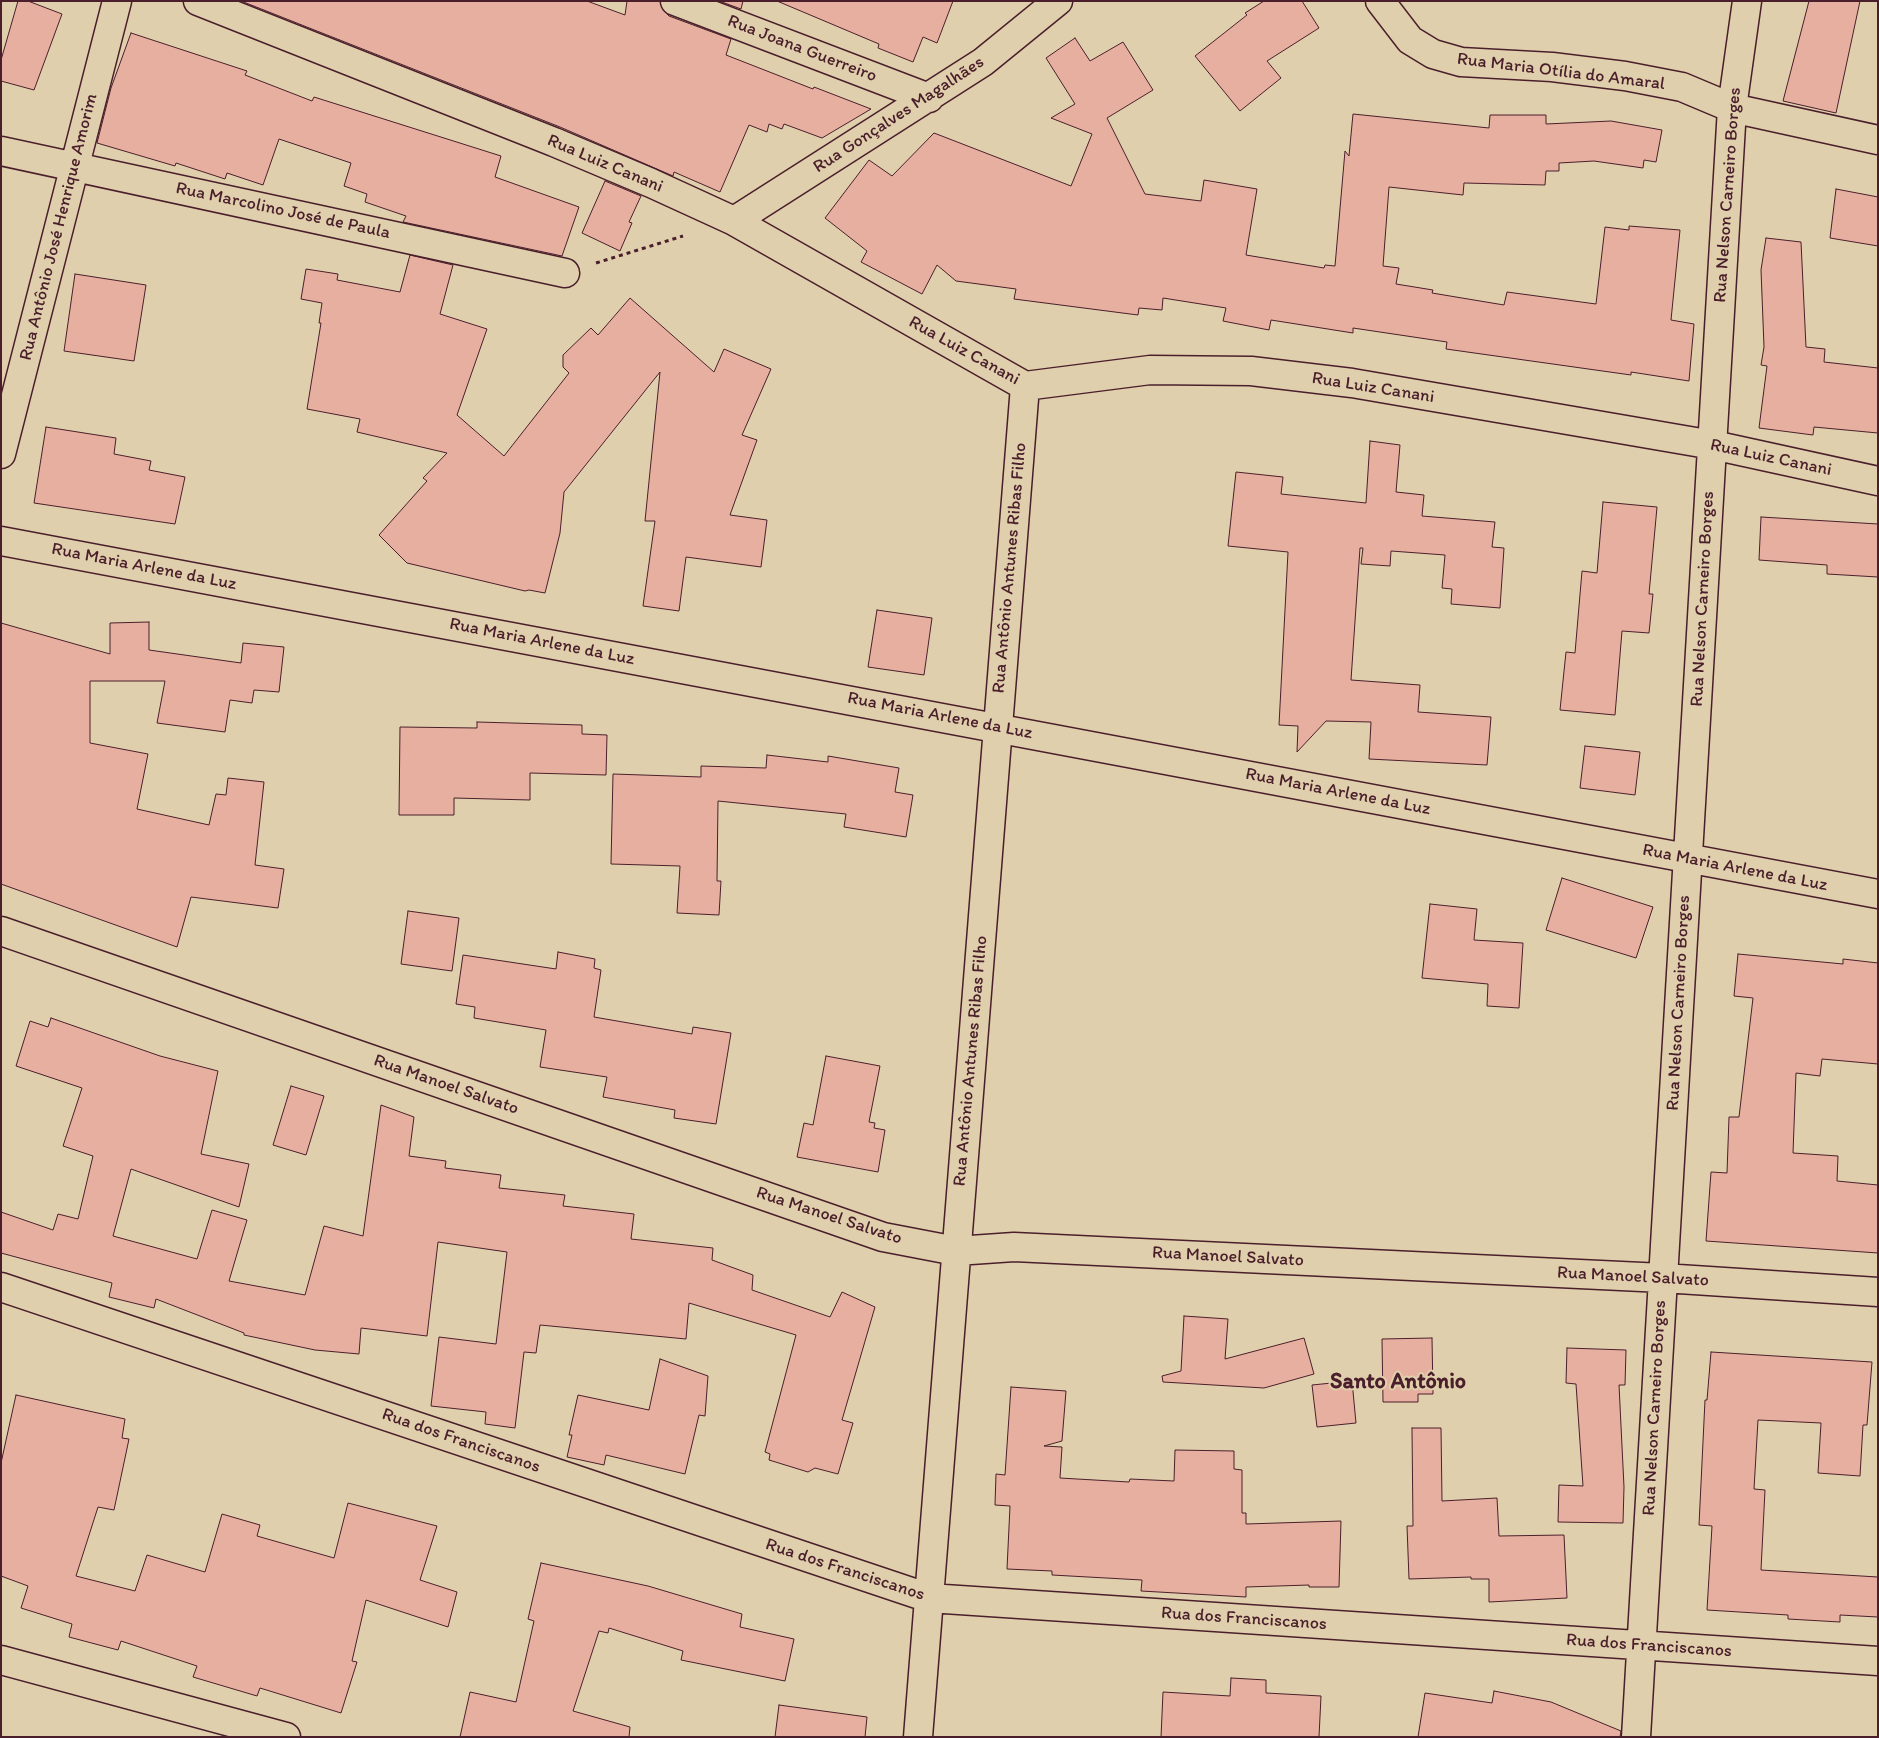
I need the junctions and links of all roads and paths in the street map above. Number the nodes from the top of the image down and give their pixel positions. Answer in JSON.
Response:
{"nodes":[{"id":1,"x":117,"y":1,"type":"edge"},
{"id":2,"x":198,"y":1,"type":"edge"},
{"id":3,"x":675,"y":1,"type":"edge"},
{"id":4,"x":1058,"y":1,"type":"edge"},
{"id":5,"x":1380,"y":1,"type":"edge"},
{"id":6,"x":1747,"y":1,"type":"edge"},
{"id":7,"x":929,"y":98,"type":"junction"},
{"id":8,"x":1732,"y":108,"type":"junction"},
{"id":9,"x":1878,"y":140,"type":"edge"},
{"id":10,"x":1,"y":151,"type":"edge"},
{"id":11,"x":75,"y":166,"type":"junction"},
{"id":12,"x":734,"y":220,"type":"junction"},
{"id":13,"x":565,"y":273,"type":"joint"},
{"id":14,"x":1025,"y":386,"type":"junction"},
{"id":15,"x":1712,"y":445,"type":"junction"},
{"id":16,"x":1,"y":454,"type":"edge"},
{"id":17,"x":1878,"y":481,"type":"edge"},
{"id":18,"x":1,"y":541,"type":"edge"},
{"id":19,"x":998,"y":727,"type":"junction"},
{"id":20,"x":1688,"y":860,"type":"junction"},
{"id":21,"x":1878,"y":894,"type":"edge"},
{"id":22,"x":1,"y":931,"type":"edge"},
{"id":23,"x":956,"y":1251,"type":"junction"},
{"id":24,"x":1663,"y":1278,"type":"junction"},
{"id":25,"x":1,"y":1287,"type":"edge"},
{"id":26,"x":1878,"y":1292,"type":"edge"},
{"id":27,"x":929,"y":1598,"type":"junction"},
{"id":28,"x":1641,"y":1645,"type":"junction"},
{"id":29,"x":1,"y":1660,"type":"edge"},
{"id":30,"x":1878,"y":1661,"type":"edge"},
{"id":31,"x":286,"y":1737,"type":"edge"},
{"id":32,"x":918,"y":1737,"type":"edge"},
{"id":33,"x":1636,"y":1737,"type":"edge"}],
"edges":[{"from":1,"to":11,"type":"street","name":"Rua Antônio José Henrique Amorim"},
{"from":2,"to":12,"type":"street","name":"Rua Luiz Canani"},
{"from":3,"to":7,"type":"street","name":"Rua Joana Guerreiro"},
{"from":4,"to":7,"type":"street","name":"Rua Gonçalves Magalhães"},
{"from":5,"to":8,"type":"street","name":"Rua Maria Otília do Amaral"},
{"from":6,"to":8,"type":"street","name":"Rua Nelson Carneiro Borges"},
{"from":7,"to":12,"type":"street","name":"Rua Gonçalves Magalhães"},
{"from":8,"to":9,"type":"street","name":"Rua Maria Otília do Amaral"},
{"from":8,"to":15,"type":"street","name":"Rua Nelson Carneiro Borges"},
{"from":10,"to":11,"type":"street","name":"Rua Marcolino José de Paula"},
{"from":11,"to":13,"type":"street","name":"Rua Marcolino José de Paula"},
{"from":11,"to":16,"type":"street","name":"Rua Antônio José Henrique Amorim"},
{"from":12,"to":13,"type":"path"},
{"from":12,"to":14,"type":"street","name":"Rua Luiz Canani"},
{"from":14,"to":15,"type":"street","name":"Rua Luiz Canani"},
{"from":14,"to":19,"type":"street","name":"Rua Antônio Antunes Ribas Filho"},
{"from":15,"to":17,"type":"street","name":"Rua Luiz Canani"},
{"from":15,"to":20,"type":"street","name":"Rua Nelson Carneiro Borges"},
{"from":18,"to":19,"type":"street","name":"Rua Maria Arlene da Luz"},
{"from":19,"to":20,"type":"street","name":"Rua Maria Arlene da Luz"},
{"from":19,"to":23,"type":"street","name":"Rua Antônio Antunes Ribas Filho"},
{"from":20,"to":21,"type":"street","name":"Rua Maria Arlene da Luz"},
{"from":20,"to":24,"type":"street","name":"Rua Nelson Carneiro Borges"},
{"from":22,"to":23,"type":"street","name":"Rua Manoel Salvato"},
{"from":23,"to":24,"type":"street","name":"Rua Manoel Salvato"},
{"from":23,"to":27,"type":"street","name":"Rua Antônio Antunes Ribas Filho"},
{"from":24,"to":26,"type":"street","name":"Rua Manoel Salvato"},
{"from":24,"to":28,"type":"street","name":"Rua Nelson Carneiro Borges"},
{"from":25,"to":27,"type":"street","name":"Rua dos Franciscanos"},
{"from":27,"to":28,"type":"street","name":"Rua dos Franciscanos"},
{"from":27,"to":32,"type":"street","name":"Rua Antônio Antunes Ribas Filho"},
{"from":28,"to":30,"type":"street","name":"Rua dos Franciscanos"},
{"from":28,"to":33,"type":"street","name":"Rua Nelson Carneiro Borges"},
{"from":29,"to":31,"type":"street"}]}
